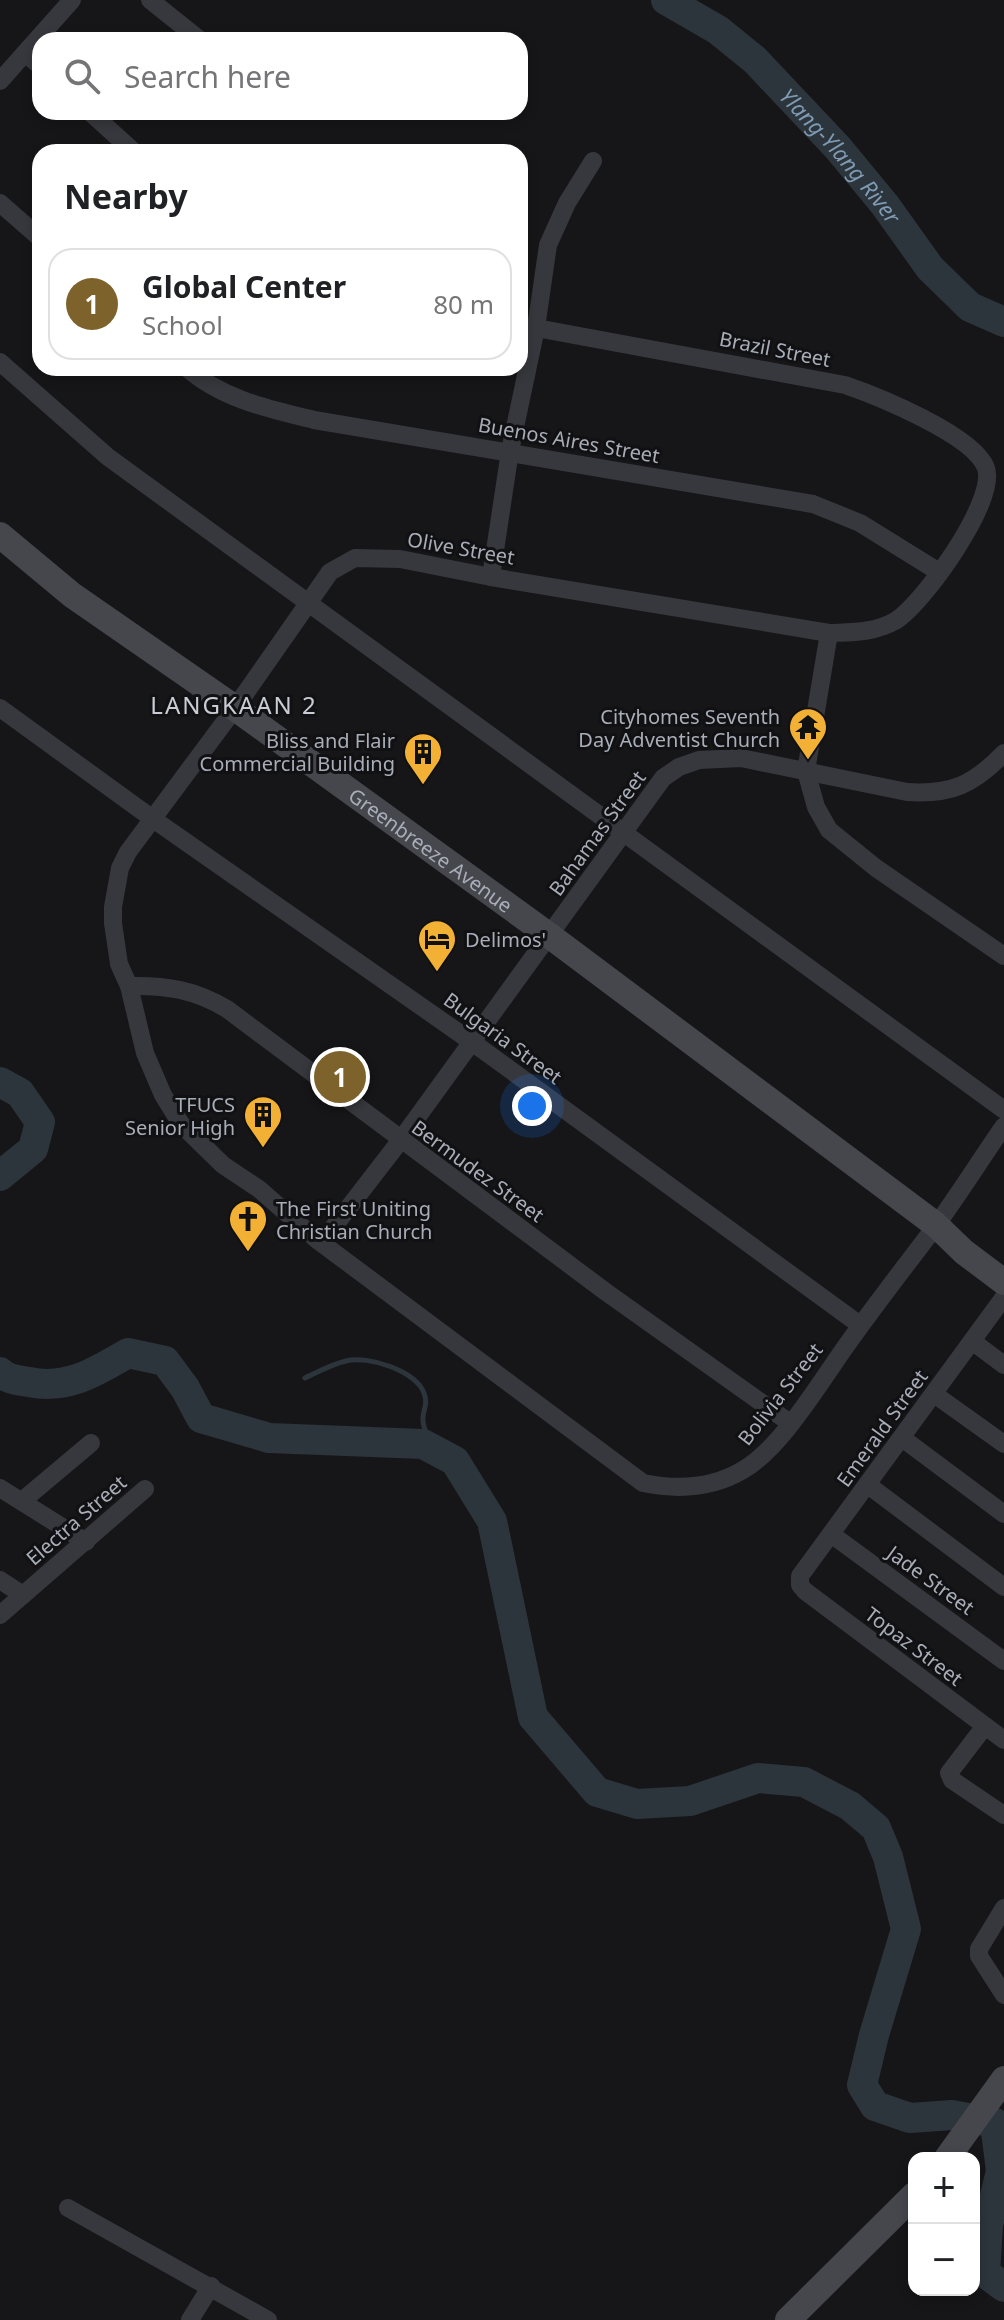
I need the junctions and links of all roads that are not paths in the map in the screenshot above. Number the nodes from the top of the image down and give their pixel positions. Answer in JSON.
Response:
{"nodes":[{"id":1,"x":72,"y":0,"type":"edge"},
{"id":2,"x":150,"y":0,"type":"edge"},
{"id":3,"x":44,"y":32,"type":"edge"},
{"id":4,"x":190,"y":32,"type":"edge"},
{"id":5,"x":32,"y":45,"type":"edge"},
{"id":6,"x":25,"y":53,"type":"junction"},
{"id":7,"x":32,"y":59,"type":"edge"},
{"id":8,"x":0,"y":81,"type":"edge"},
{"id":9,"x":99,"y":120,"type":"edge"},
{"id":10,"x":125,"y":144,"type":"edge"},
{"id":11,"x":593,"y":161,"type":"dead end"},
{"id":12,"x":0,"y":203,"type":"edge"},
{"id":13,"x":32,"y":231,"type":"edge"},
{"id":14,"x":528,"y":327,"type":"edge"},
{"id":15,"x":0,"y":362,"type":"edge"},
{"id":16,"x":196,"y":376,"type":"edge"},
{"id":17,"x":521,"y":376,"type":"edge"},
{"id":18,"x":510,"y":451,"type":"junction"},
{"id":19,"x":988,"y":480,"type":"joint"},
{"id":20,"x":0,"y":535,"type":"edge"},
{"id":21,"x":939,"y":572,"type":"junction"},
{"id":22,"x":491,"y":577,"type":"junction"},
{"id":23,"x":306,"y":604,"type":"junction"},
{"id":24,"x":829,"y":633,"type":"junction"},
{"id":25,"x":0,"y":708,"type":"edge"},
{"id":26,"x":235,"y":708,"type":"junction"},
{"id":27,"x":1004,"y":753,"type":"edge"},
{"id":28,"x":806,"y":771,"type":"junction"},
{"id":29,"x":153,"y":819,"type":"junction"},
{"id":30,"x":626,"y":833,"type":"junction"},
{"id":31,"x":550,"y":936,"type":"junction"},
{"id":32,"x":1002,"y":950,"type":"edge"},
{"id":33,"x":129,"y":986,"type":"junction"},
{"id":34,"x":472,"y":1042,"type":"junction"},
{"id":35,"x":1004,"y":1110,"type":"edge"},
{"id":36,"x":1004,"y":1126,"type":"edge"},
{"id":37,"x":400,"y":1141,"type":"junction"},
{"id":38,"x":936,"y":1225,"type":"junction"},
{"id":39,"x":322,"y":1242,"type":"junction"},
{"id":40,"x":1004,"y":1261,"type":"edge"},
{"id":41,"x":1004,"y":1282,"type":"edge"},
{"id":42,"x":1004,"y":1297,"type":"edge"},
{"id":43,"x":860,"y":1325,"type":"junction"},
{"id":44,"x":972,"y":1341,"type":"junction"},
{"id":45,"x":1004,"y":1365,"type":"edge"},
{"id":46,"x":934,"y":1394,"type":"junction"},
{"id":47,"x":790,"y":1423,"type":"junction"},
{"id":48,"x":902,"y":1438,"type":"junction"},
{"id":49,"x":91,"y":1443,"type":"dead end"},
{"id":50,"x":1004,"y":1444,"type":"edge"},
{"id":51,"x":868,"y":1485,"type":"junction"},
{"id":52,"x":0,"y":1488,"type":"edge"},
{"id":53,"x":145,"y":1489,"type":"dead end"},
{"id":54,"x":22,"y":1501,"type":"junction"},
{"id":55,"x":1004,"y":1514,"type":"edge"},
{"id":56,"x":831,"y":1534,"type":"junction"},
{"id":57,"x":86,"y":1542,"type":"junction"},
{"id":58,"x":0,"y":1580,"type":"edge"},
{"id":59,"x":800,"y":1585,"type":"joint"},
{"id":60,"x":1004,"y":1587,"type":"edge"},
{"id":61,"x":23,"y":1595,"type":"junction"},
{"id":62,"x":0,"y":1615,"type":"edge"},
{"id":63,"x":1004,"y":1661,"type":"edge"},
{"id":64,"x":985,"y":1726,"type":"junction"},
{"id":65,"x":1004,"y":1740,"type":"edge"},
{"id":66,"x":1004,"y":1815,"type":"edge"},
{"id":67,"x":1004,"y":1908,"type":"edge"},
{"id":68,"x":1004,"y":1995,"type":"edge"},
{"id":69,"x":1002,"y":2086,"type":"edge"},
{"id":70,"x":952,"y":2152,"type":"edge"},
{"id":71,"x":908,"y":2201,"type":"edge"},
{"id":72,"x":68,"y":2208,"type":"dead end"},
{"id":73,"x":211,"y":2286,"type":"junction"},
{"id":74,"x":190,"y":2320,"type":"edge"},
{"id":75,"x":268,"y":2320,"type":"edge"},
{"id":76,"x":788,"y":2320,"type":"edge"}],
"edges":[{"from":1,"to":3,"type":"street"},
{"from":2,"to":4,"type":"street"},
{"from":5,"to":6,"type":"street"},
{"from":6,"to":7,"type":"street"},
{"from":6,"to":8,"type":"street"},
{"from":9,"to":10,"type":"street"},
{"from":11,"to":14,"type":"street"},
{"from":12,"to":13,"type":"street"},
{"from":14,"to":19,"type":"street","name":"Brazil Street"},
{"from":15,"to":23,"type":"street"},
{"from":16,"to":18,"type":"street","name":"Buenos Aires Street"},
{"from":17,"to":18,"type":"street"},
{"from":18,"to":21,"type":"street","name":"Buenos Aires Street"},
{"from":18,"to":22,"type":"street"},
{"from":19,"to":21,"type":"street","name":"Olive Street"},
{"from":20,"to":26,"type":"street","name":"Greenbreeze Avenue"},
{"from":21,"to":24,"type":"street","name":"Olive Street"},
{"from":22,"to":23,"type":"street","name":"Olive Street"},
{"from":22,"to":24,"type":"street","name":"Olive Street"},
{"from":23,"to":26,"type":"street","name":"Olive Street"},
{"from":23,"to":30,"type":"street"},
{"from":24,"to":28,"type":"street"},
{"from":25,"to":29,"type":"street","name":"Bulgaria Street"},
{"from":26,"to":29,"type":"street","name":"Olive Street"},
{"from":26,"to":31,"type":"street","name":"Greenbreeze Avenue"},
{"from":27,"to":28,"type":"street","name":"Bahamas Street"},
{"from":28,"to":30,"type":"street","name":"Bahamas Street"},
{"from":28,"to":32,"type":"street"},
{"from":29,"to":33,"type":"street","name":"Olive Street"},
{"from":29,"to":34,"type":"street","name":"Bulgaria Street"},
{"from":30,"to":31,"type":"street","name":"Bahamas Street"},
{"from":30,"to":35,"type":"street"},
{"from":31,"to":34,"type":"street","name":"Bahamas Street"},
{"from":31,"to":38,"type":"street","name":"Greenbreeze Avenue"},
{"from":33,"to":37,"type":"street","name":"Bermudez Street"},
{"from":33,"to":39,"type":"street","name":"Bolivia Street"},
{"from":34,"to":37,"type":"street","name":"Bahamas Street"},
{"from":34,"to":43,"type":"street","name":"Bulgaria Street"},
{"from":36,"to":38,"type":"street","name":"Bolivia Street"},
{"from":37,"to":39,"type":"street","name":"Bahamas Street"},
{"from":37,"to":47,"type":"street","name":"Bermudez Street"},
{"from":38,"to":40,"type":"street","name":"Greenbreeze Avenue"},
{"from":38,"to":41,"type":"street","name":"Greenbreeze Avenue"},
{"from":38,"to":43,"type":"street","name":"Bolivia Street"},
{"from":39,"to":47,"type":"street","name":"Bolivia Street"},
{"from":42,"to":44,"type":"street","name":"Emerald Street"},
{"from":43,"to":47,"type":"street","name":"Bolivia Street"},
{"from":44,"to":45,"type":"street"},
{"from":44,"to":46,"type":"street","name":"Emerald Street"},
{"from":46,"to":48,"type":"street","name":"Emerald Street"},
{"from":46,"to":50,"type":"street"},
{"from":48,"to":51,"type":"street","name":"Emerald Street"},
{"from":48,"to":55,"type":"street"},
{"from":49,"to":54,"type":"street"},
{"from":51,"to":56,"type":"street","name":"Emerald Street"},
{"from":51,"to":60,"type":"street"},
{"from":52,"to":54,"type":"street"},
{"from":53,"to":57,"type":"street","name":"Electra Street"},
{"from":54,"to":57,"type":"street"},
{"from":56,"to":59,"type":"street","name":"Emerald Street"},
{"from":56,"to":63,"type":"street","name":"Jade Street"},
{"from":57,"to":61,"type":"street","name":"Electra Street"},
{"from":58,"to":61,"type":"street"},
{"from":59,"to":64,"type":"street","name":"Topaz Street"},
{"from":61,"to":62,"type":"street","name":"Electra Street"},
{"from":64,"to":65,"type":"street","name":"Topaz Street"},
{"from":64,"to":66,"type":"street"},
{"from":67,"to":68,"type":"street"},
{"from":69,"to":70,"type":"street"},
{"from":71,"to":76,"type":"street"},
{"from":72,"to":73,"type":"street"},
{"from":73,"to":74,"type":"street"},
{"from":73,"to":75,"type":"street"}]}
